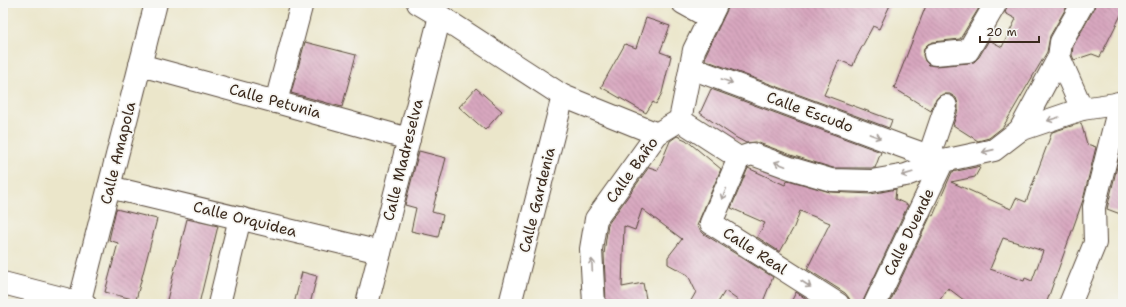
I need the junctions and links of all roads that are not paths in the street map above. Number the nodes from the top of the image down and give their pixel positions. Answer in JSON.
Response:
{"nodes":[{"id":1,"x":156,"y":3,"type":"edge"},
{"id":2,"x":302,"y":3,"type":"edge"},
{"id":3,"x":418,"y":3,"type":"edge"},
{"id":4,"x":683,"y":3,"type":"edge"},
{"id":5,"x":996,"y":3,"type":"edge"},
{"id":6,"x":1083,"y":3,"type":"edge"},
{"id":7,"x":714,"y":10,"type":"edge"},
{"id":8,"x":440,"y":16,"type":"junction"},
{"id":9,"x":935,"y":54,"type":"dead end"},
{"id":10,"x":1059,"y":57,"type":"junction"},
{"id":11,"x":140,"y":65,"type":"junction"},
{"id":12,"x":690,"y":68,"type":"junction"},
{"id":13,"x":563,"y":96,"type":"junction"},
{"id":14,"x":276,"y":102,"type":"junction"},
{"id":15,"x":1120,"y":103,"type":"edge"},
{"id":16,"x":946,"y":106,"type":"dead end"},
{"id":17,"x":1082,"y":109,"type":"junction"},
{"id":18,"x":680,"y":120,"type":"junction"},
{"id":19,"x":1020,"y":130,"type":"junction"},
{"id":20,"x":657,"y":134,"type":"junction"},
{"id":21,"x":409,"y":139,"type":"junction"},
{"id":22,"x":739,"y":158,"type":"junction"},
{"id":23,"x":936,"y":158,"type":"junction"},
{"id":24,"x":109,"y":187,"type":"junction"},
{"id":25,"x":240,"y":218,"type":"junction"},
{"id":26,"x":380,"y":252,"type":"junction"},
{"id":27,"x":3,"y":283,"type":"edge"},
{"id":28,"x":829,"y":302,"type":"edge"},
{"id":29,"x":82,"y":304,"type":"edge"},
{"id":30,"x":219,"y":304,"type":"edge"},
{"id":31,"x":367,"y":304,"type":"edge"},
{"id":32,"x":510,"y":304,"type":"edge"},
{"id":33,"x":594,"y":304,"type":"edge"},
{"id":34,"x":875,"y":304,"type":"edge"},
{"id":35,"x":1070,"y":304,"type":"edge"}],
"edges":[{"from":1,"to":11,"type":"street","name":"Calle Amapola"},
{"from":2,"to":14,"type":"street"},
{"from":3,"to":8,"type":"street"},
{"from":4,"to":7,"type":"street"},
{"from":5,"to":9,"type":"street"},
{"from":6,"to":10,"type":"street"},
{"from":7,"to":12,"type":"street"},
{"from":8,"to":13,"type":"street"},
{"from":8,"to":21,"type":"street","name":"Calle Madreselva"},
{"from":10,"to":17,"type":"street"},
{"from":10,"to":19,"type":"street"},
{"from":11,"to":14,"type":"street","name":"Calle Petunia"},
{"from":11,"to":24,"type":"street","name":"Calle Amapola"},
{"from":12,"to":18,"type":"street"},
{"from":12,"to":23,"type":"street","name":"Calle Escudo","one_way":true},
{"from":13,"to":20,"type":"street"},
{"from":13,"to":32,"type":"street","name":"Calle Gardenia"},
{"from":14,"to":21,"type":"street","name":"Calle Petunia"},
{"from":15,"to":17,"type":"street"},
{"from":15,"to":35,"type":"street"},
{"from":16,"to":23,"type":"street"},
{"from":17,"to":19,"type":"street","one_way":true},
{"from":18,"to":20,"type":"street","name":"Calle Baño"},
{"from":18,"to":22,"type":"street"},
{"from":19,"to":23,"type":"street","one_way":true},
{"from":33,"to":20,"type":"street","name":"Calle Baño","one_way":true},
{"from":21,"to":26,"type":"street","name":"Calle Madreselva"},
{"from":23,"to":22,"type":"street","one_way":true},
{"from":22,"to":28,"type":"street","name":"Calle Real","one_way":true},
{"from":23,"to":34,"type":"street","name":"Calle Duende"},
{"from":24,"to":25,"type":"street","name":"Calle Orquidea"},
{"from":24,"to":29,"type":"street","name":"Calle Amapola"},
{"from":25,"to":26,"type":"street","name":"Calle Orquidea"},
{"from":25,"to":30,"type":"street"},
{"from":26,"to":31,"type":"street","name":"Calle Madreselva"},
{"from":27,"to":29,"type":"street"}]}
